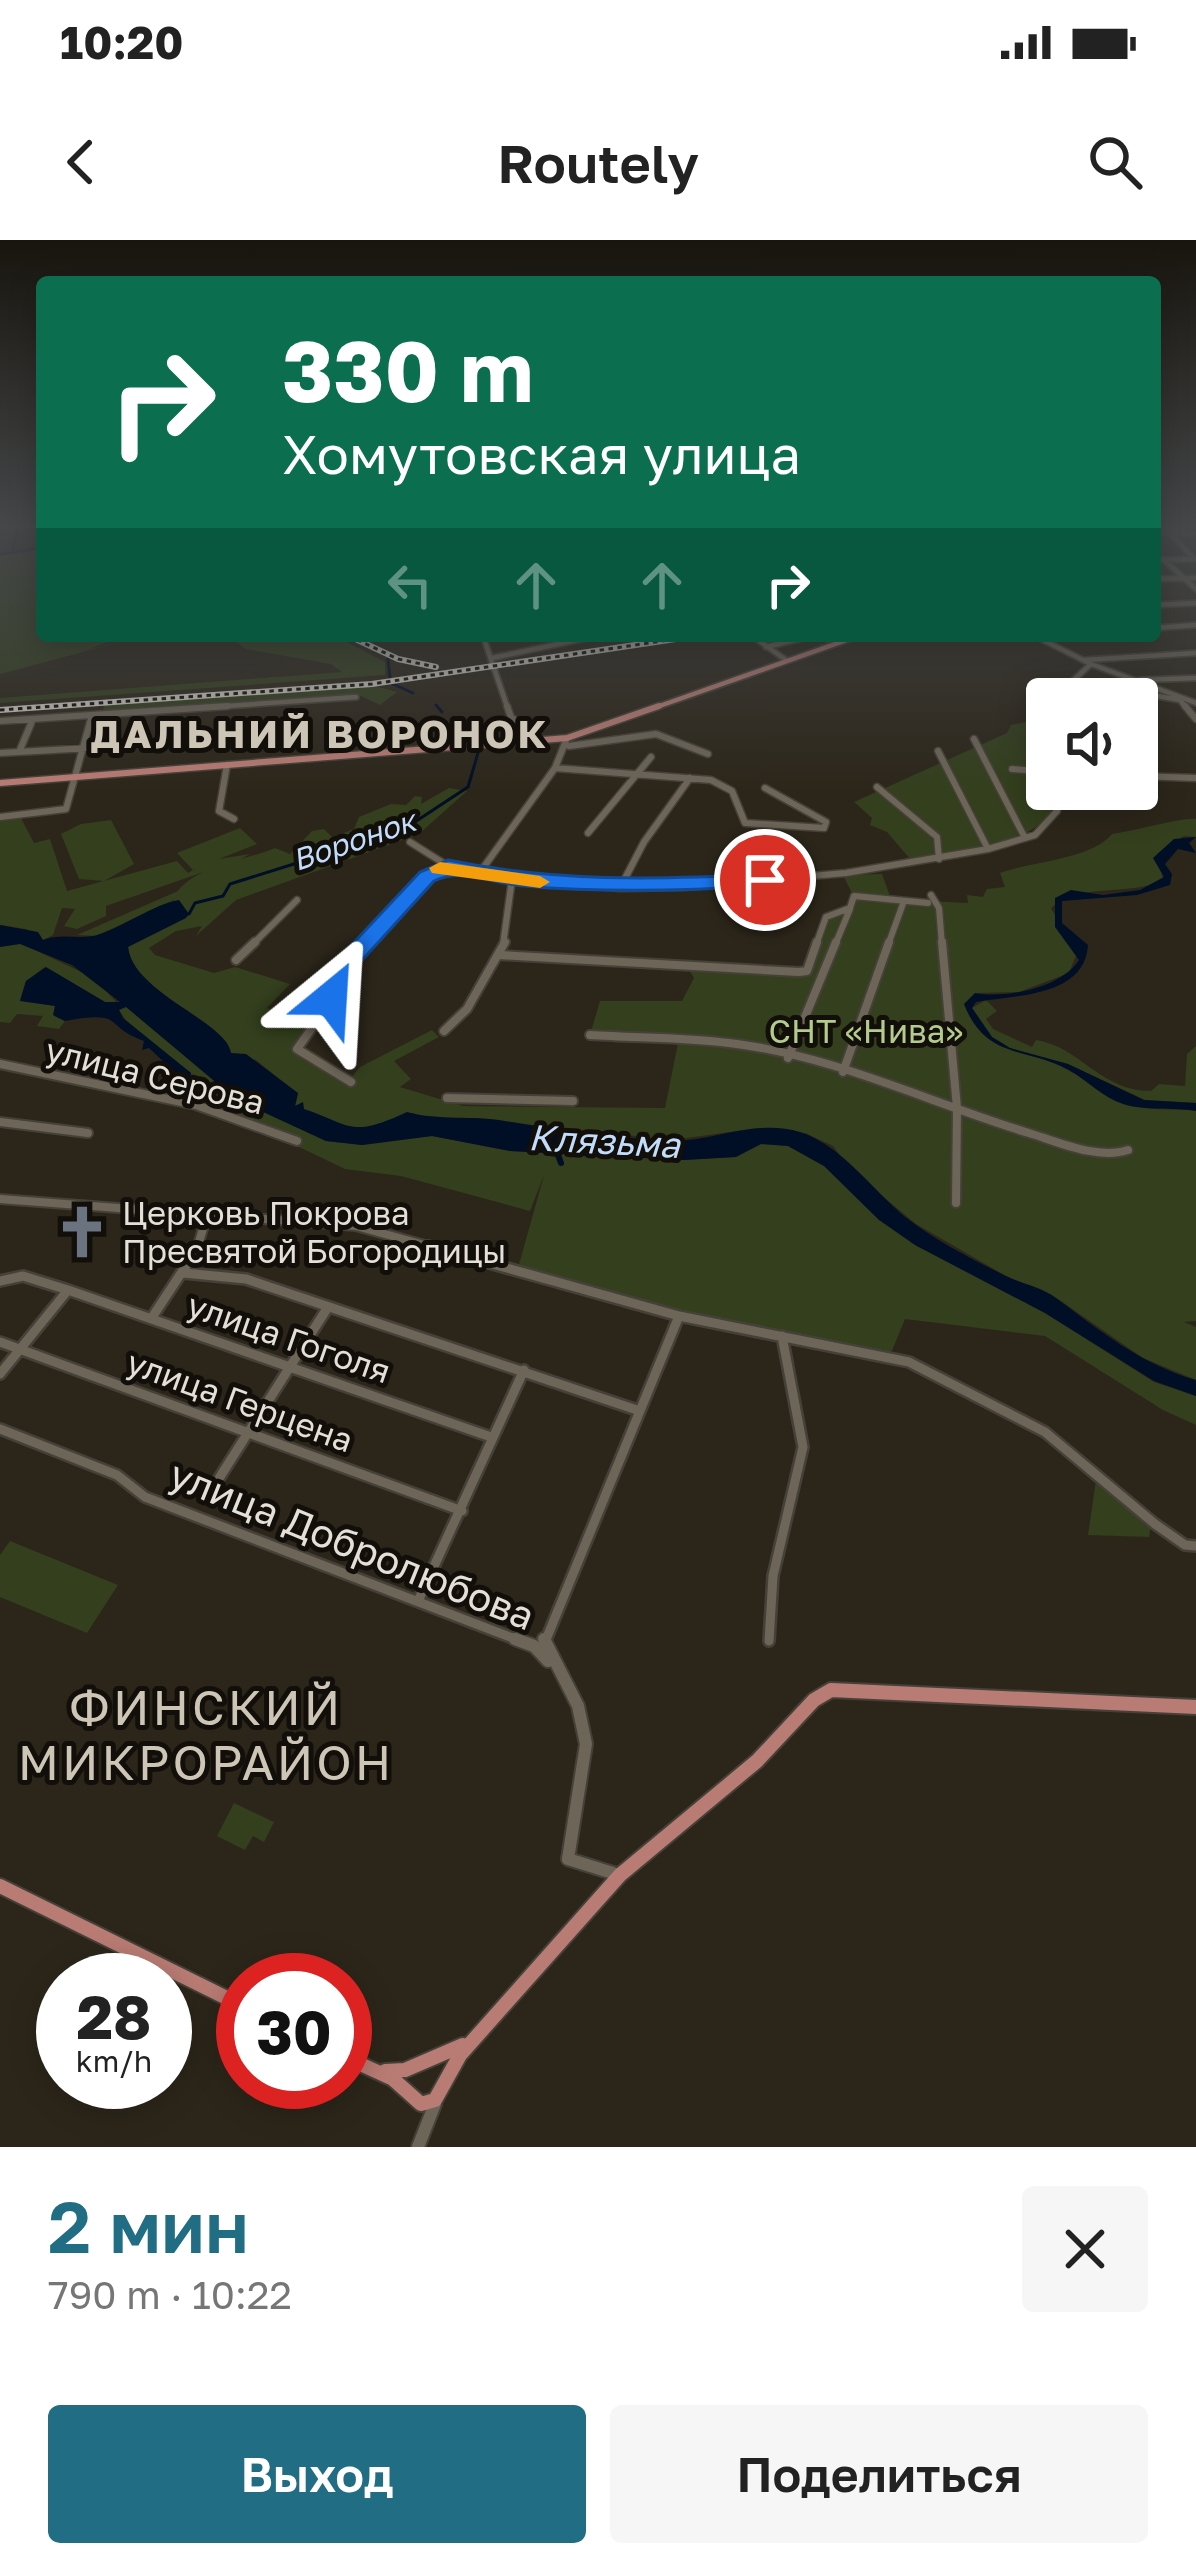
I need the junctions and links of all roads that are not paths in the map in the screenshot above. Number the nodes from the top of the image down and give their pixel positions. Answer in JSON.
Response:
{"nodes":[{"id":1,"x":1196,"y":625,"type":"edge"},
{"id":2,"x":1161,"y":628,"type":"edge"},
{"id":3,"x":485,"y":642,"type":"edge"},
{"id":4,"x":568,"y":642,"type":"edge"},
{"id":5,"x":761,"y":642,"type":"edge"},
{"id":6,"x":784,"y":642,"type":"edge"},
{"id":7,"x":840,"y":642,"type":"edge"},
{"id":8,"x":1048,"y":642,"type":"edge"},
{"id":9,"x":766,"y":646,"type":"junction"},
{"id":10,"x":1196,"y":652,"type":"edge"},
{"id":11,"x":492,"y":658,"type":"junction"},
{"id":12,"x":786,"y":660,"type":"dead end"},
{"id":13,"x":1082,"y":660,"type":"junction"},
{"id":14,"x":1091,"y":664,"type":"junction"},
{"id":15,"x":1076,"y":678,"type":"edge"},
{"id":16,"x":1128,"y":678,"type":"edge"},
{"id":17,"x":1196,"y":678,"type":"edge"},
{"id":18,"x":1158,"y":679,"type":"edge"},
{"id":19,"x":1158,"y":690,"type":"edge"},
{"id":20,"x":1158,"y":696,"type":"edge"},
{"id":21,"x":356,"y":697,"type":"dead end"},
{"id":22,"x":1184,"y":700,"type":"junction"},
{"id":23,"x":1196,"y":703,"type":"edge"},
{"id":24,"x":92,"y":715,"type":"junction"},
{"id":25,"x":1196,"y":718,"type":"edge"},
{"id":26,"x":33,"y":719,"type":"junction"},
{"id":27,"x":0,"y":721,"type":"edge"},
{"id":28,"x":536,"y":740,"type":"junction"},
{"id":29,"x":974,"y":740,"type":"dead end"},
{"id":30,"x":567,"y":742,"type":"junction"},
{"id":31,"x":106,"y":747,"type":"dead end"},
{"id":32,"x":82,"y":748,"type":"junction"},
{"id":33,"x":19,"y":752,"type":"junction"},
{"id":34,"x":938,"y":752,"type":"dead end"},
{"id":35,"x":0,"y":754,"type":"edge"},
{"id":36,"x":708,"y":754,"type":"dead end"},
{"id":37,"x":650,"y":757,"type":"dead end"},
{"id":38,"x":226,"y":766,"type":"junction"},
{"id":39,"x":554,"y":768,"type":"junction"},
{"id":40,"x":1012,"y":769,"type":"dead end"},
{"id":41,"x":1026,"y":770,"type":"edge"},
{"id":42,"x":637,"y":775,"type":"junction"},
{"id":43,"x":73,"y":777,"type":"junction"},
{"id":44,"x":1158,"y":777,"type":"edge"},
{"id":45,"x":691,"y":778,"type":"junction"},
{"id":46,"x":1196,"y":778,"type":"edge"},
{"id":47,"x":0,"y":783,"type":"edge"},
{"id":48,"x":877,"y":787,"type":"dead end"},
{"id":49,"x":765,"y":788,"type":"dead end"},
{"id":50,"x":1057,"y":810,"type":"edge"},
{"id":51,"x":0,"y":817,"type":"edge"},
{"id":52,"x":234,"y":819,"type":"dead end"},
{"id":53,"x":588,"y":833,"type":"dead end"},
{"id":54,"x":1025,"y":838,"type":"junction"},
{"id":55,"x":410,"y":842,"type":"dead end"},
{"id":56,"x":988,"y":849,"type":"junction"},
{"id":57,"x":939,"y":859,"type":"junction"},
{"id":58,"x":448,"y":866,"type":"junction"},
{"id":59,"x":478,"y":875,"type":"junction"},
{"id":60,"x":512,"y":879,"type":"junction"},
{"id":61,"x":620,"y":888,"type":"junction"},
{"id":62,"x":297,"y":900,"type":"dead end"},
{"id":63,"x":904,"y":901,"type":"junction"},
{"id":64,"x":851,"y":903,"type":"junction"},
{"id":65,"x":499,"y":955,"type":"junction"},
{"id":66,"x":236,"y":960,"type":"dead end"},
{"id":67,"x":444,"y":1031,"type":"dead end"},
{"id":68,"x":590,"y":1035,"type":"dead end"},
{"id":69,"x":788,"y":1058,"type":"junction"},
{"id":70,"x":0,"y":1064,"type":"edge"},
{"id":71,"x":843,"y":1072,"type":"junction"},
{"id":72,"x":351,"y":1082,"type":"dead end"},
{"id":73,"x":447,"y":1098,"type":"dead end"},
{"id":74,"x":573,"y":1101,"type":"dead end"},
{"id":75,"x":957,"y":1108,"type":"junction"},
{"id":76,"x":0,"y":1122,"type":"edge"},
{"id":77,"x":88,"y":1133,"type":"dead end"},
{"id":78,"x":297,"y":1141,"type":"dead end"},
{"id":79,"x":1128,"y":1150,"type":"dead end"},
{"id":80,"x":0,"y":1199,"type":"edge"},
{"id":81,"x":956,"y":1202,"type":"dead end"},
{"id":82,"x":206,"y":1215,"type":"junction"},
{"id":83,"x":184,"y":1273,"type":"junction"},
{"id":84,"x":0,"y":1281,"type":"edge"},
{"id":85,"x":68,"y":1290,"type":"junction"},
{"id":86,"x":328,"y":1306,"type":"junction"},
{"id":87,"x":683,"y":1316,"type":"junction"},
{"id":88,"x":151,"y":1319,"type":"junction"},
{"id":89,"x":782,"y":1336,"type":"junction"},
{"id":90,"x":0,"y":1342,"type":"edge"},
{"id":91,"x":20,"y":1349,"type":"junction"},
{"id":92,"x":290,"y":1366,"type":"junction"},
{"id":93,"x":524,"y":1370,"type":"junction"},
{"id":94,"x":0,"y":1374,"type":"edge"},
{"id":95,"x":637,"y":1410,"type":"junction"},
{"id":96,"x":0,"y":1429,"type":"edge"},
{"id":97,"x":248,"y":1432,"type":"junction"},
{"id":98,"x":491,"y":1437,"type":"junction"},
{"id":99,"x":218,"y":1480,"type":"dead end"},
{"id":100,"x":462,"y":1511,"type":"junction"},
{"id":101,"x":1191,"y":1545,"type":"edge"},
{"id":102,"x":419,"y":1599,"type":"junction"},
{"id":103,"x":769,"y":1641,"type":"dead end"},
{"id":104,"x":549,"y":1661,"type":"junction"},
{"id":105,"x":1196,"y":1707,"type":"edge"},
{"id":106,"x":620,"y":1875,"type":"junction"},
{"id":107,"x":0,"y":1886,"type":"edge"},
{"id":108,"x":216,"y":1993,"type":"edge"},
{"id":109,"x":485,"y":2025,"type":"junction"},
{"id":110,"x":433,"y":2059,"type":"junction"},
{"id":111,"x":414,"y":2067,"type":"junction"},
{"id":112,"x":372,"y":2070,"type":"edge"},
{"id":113,"x":375,"y":2071,"type":"junction"},
{"id":114,"x":442,"y":2090,"type":"junction"},
{"id":115,"x":414,"y":2099,"type":"junction"},
{"id":116,"x":420,"y":2141,"type":"edge"}],
"edges":[{"from":1,"to":2,"type":"street"},
{"from":3,"to":11,"type":"street"},
{"from":4,"to":11,"type":"street"},
{"from":5,"to":9,"type":"street"},
{"from":6,"to":9,"type":"street"},
{"from":7,"to":30,"type":"main road"},
{"from":8,"to":13,"type":"street"},
{"from":9,"to":12,"type":"street"},
{"from":10,"to":13,"type":"street"},
{"from":11,"to":28,"type":"street"},
{"from":13,"to":14,"type":"street"},
{"from":14,"to":15,"type":"street"},
{"from":14,"to":16,"type":"street"},
{"from":17,"to":18,"type":"street"},
{"from":19,"to":22,"type":"street"},
{"from":20,"to":22,"type":"street"},
{"from":21,"to":24,"type":"street"},
{"from":22,"to":23,"type":"street"},
{"from":22,"to":25,"type":"street"},
{"from":24,"to":26,"type":"street"},
{"from":24,"to":32,"type":"street"},
{"from":26,"to":27,"type":"street"},
{"from":26,"to":33,"type":"street"},
{"from":28,"to":30,"type":"main road"},
{"from":28,"to":38,"type":"main road"},
{"from":29,"to":54,"type":"street"},
{"from":30,"to":36,"type":"street"},
{"from":30,"to":39,"type":"street"},
{"from":31,"to":32,"type":"street"},
{"from":32,"to":33,"type":"street"},
{"from":32,"to":43,"type":"street"},
{"from":33,"to":35,"type":"street"},
{"from":34,"to":56,"type":"street"},
{"from":37,"to":42,"type":"street"},
{"from":38,"to":43,"type":"main road"},
{"from":38,"to":52,"type":"street"},
{"from":39,"to":42,"type":"street"},
{"from":39,"to":59,"type":"street"},
{"from":40,"to":41,"type":"street"},
{"from":42,"to":45,"type":"street"},
{"from":42,"to":53,"type":"street"},
{"from":43,"to":47,"type":"main road"},
{"from":43,"to":51,"type":"street"},
{"from":44,"to":46,"type":"street"},
{"from":45,"to":49,"type":"street"},
{"from":45,"to":61,"type":"street"},
{"from":48,"to":57,"type":"street"},
{"from":50,"to":54,"type":"street"},
{"from":54,"to":56,"type":"street"},
{"from":55,"to":58,"type":"street"},
{"from":56,"to":57,"type":"street"},
{"from":57,"to":61,"type":"street"},
{"from":58,"to":59,"type":"street"},
{"from":58,"to":72,"type":"street"},
{"from":59,"to":60,"type":"street"},
{"from":60,"to":61,"type":"street"},
{"from":60,"to":65,"type":"street"},
{"from":62,"to":66,"type":"street"},
{"from":63,"to":64,"type":"street"},
{"from":63,"to":71,"type":"street"},
{"from":63,"to":75,"type":"street"},
{"from":64,"to":65,"type":"street"},
{"from":64,"to":69,"type":"street"},
{"from":65,"to":67,"type":"street"},
{"from":68,"to":69,"type":"street"},
{"from":69,"to":71,"type":"street"},
{"from":70,"to":78,"type":"street","name":"улица Серова"},
{"from":71,"to":75,"type":"street"},
{"from":73,"to":74,"type":"street"},
{"from":75,"to":79,"type":"street"},
{"from":75,"to":81,"type":"street"},
{"from":76,"to":77,"type":"street"},
{"from":80,"to":82,"type":"street"},
{"from":82,"to":83,"type":"street"},
{"from":82,"to":87,"type":"street"},
{"from":83,"to":86,"type":"street"},
{"from":83,"to":88,"type":"street"},
{"from":84,"to":85,"type":"street","name":"улица Гоголя"},
{"from":85,"to":88,"type":"street","name":"улица Гоголя"},
{"from":85,"to":91,"type":"street"},
{"from":86,"to":92,"type":"street"},
{"from":86,"to":93,"type":"street"},
{"from":87,"to":89,"type":"street"},
{"from":87,"to":95,"type":"street"},
{"from":88,"to":92,"type":"street","name":"улица Гоголя"},
{"from":89,"to":101,"type":"street"},
{"from":89,"to":103,"type":"street"},
{"from":90,"to":91,"type":"street","name":"улица Герцена"},
{"from":91,"to":94,"type":"street"},
{"from":91,"to":97,"type":"street","name":"улица Герцена"},
{"from":92,"to":97,"type":"street"},
{"from":92,"to":98,"type":"street","name":"улица Гоголя"},
{"from":93,"to":95,"type":"street"},
{"from":93,"to":98,"type":"street"},
{"from":95,"to":104,"type":"street"},
{"from":96,"to":102,"type":"street","name":"улица Добролюбова"},
{"from":97,"to":99,"type":"street"},
{"from":97,"to":100,"type":"street","name":"улица Герцена"},
{"from":98,"to":100,"type":"street"},
{"from":100,"to":102,"type":"street"},
{"from":102,"to":104,"type":"street","name":"улица Добролюбова"},
{"from":104,"to":106,"type":"street"},
{"from":105,"to":106,"type":"main road"},
{"from":106,"to":109,"type":"main road"},
{"from":107,"to":108,"type":"main road"},
{"from":109,"to":110,"type":"main road"},
{"from":109,"to":114,"type":"main road"},
{"from":110,"to":111,"type":"main road"},
{"from":110,"to":114,"type":"main road"},
{"from":111,"to":113,"type":"main road"},
{"from":111,"to":115,"type":"main road"},
{"from":112,"to":113,"type":"main road"},
{"from":113,"to":115,"type":"main road"},
{"from":114,"to":115,"type":"main road"},
{"from":114,"to":116,"type":"street"},
{"from":115,"to":116,"type":"street"}]}
